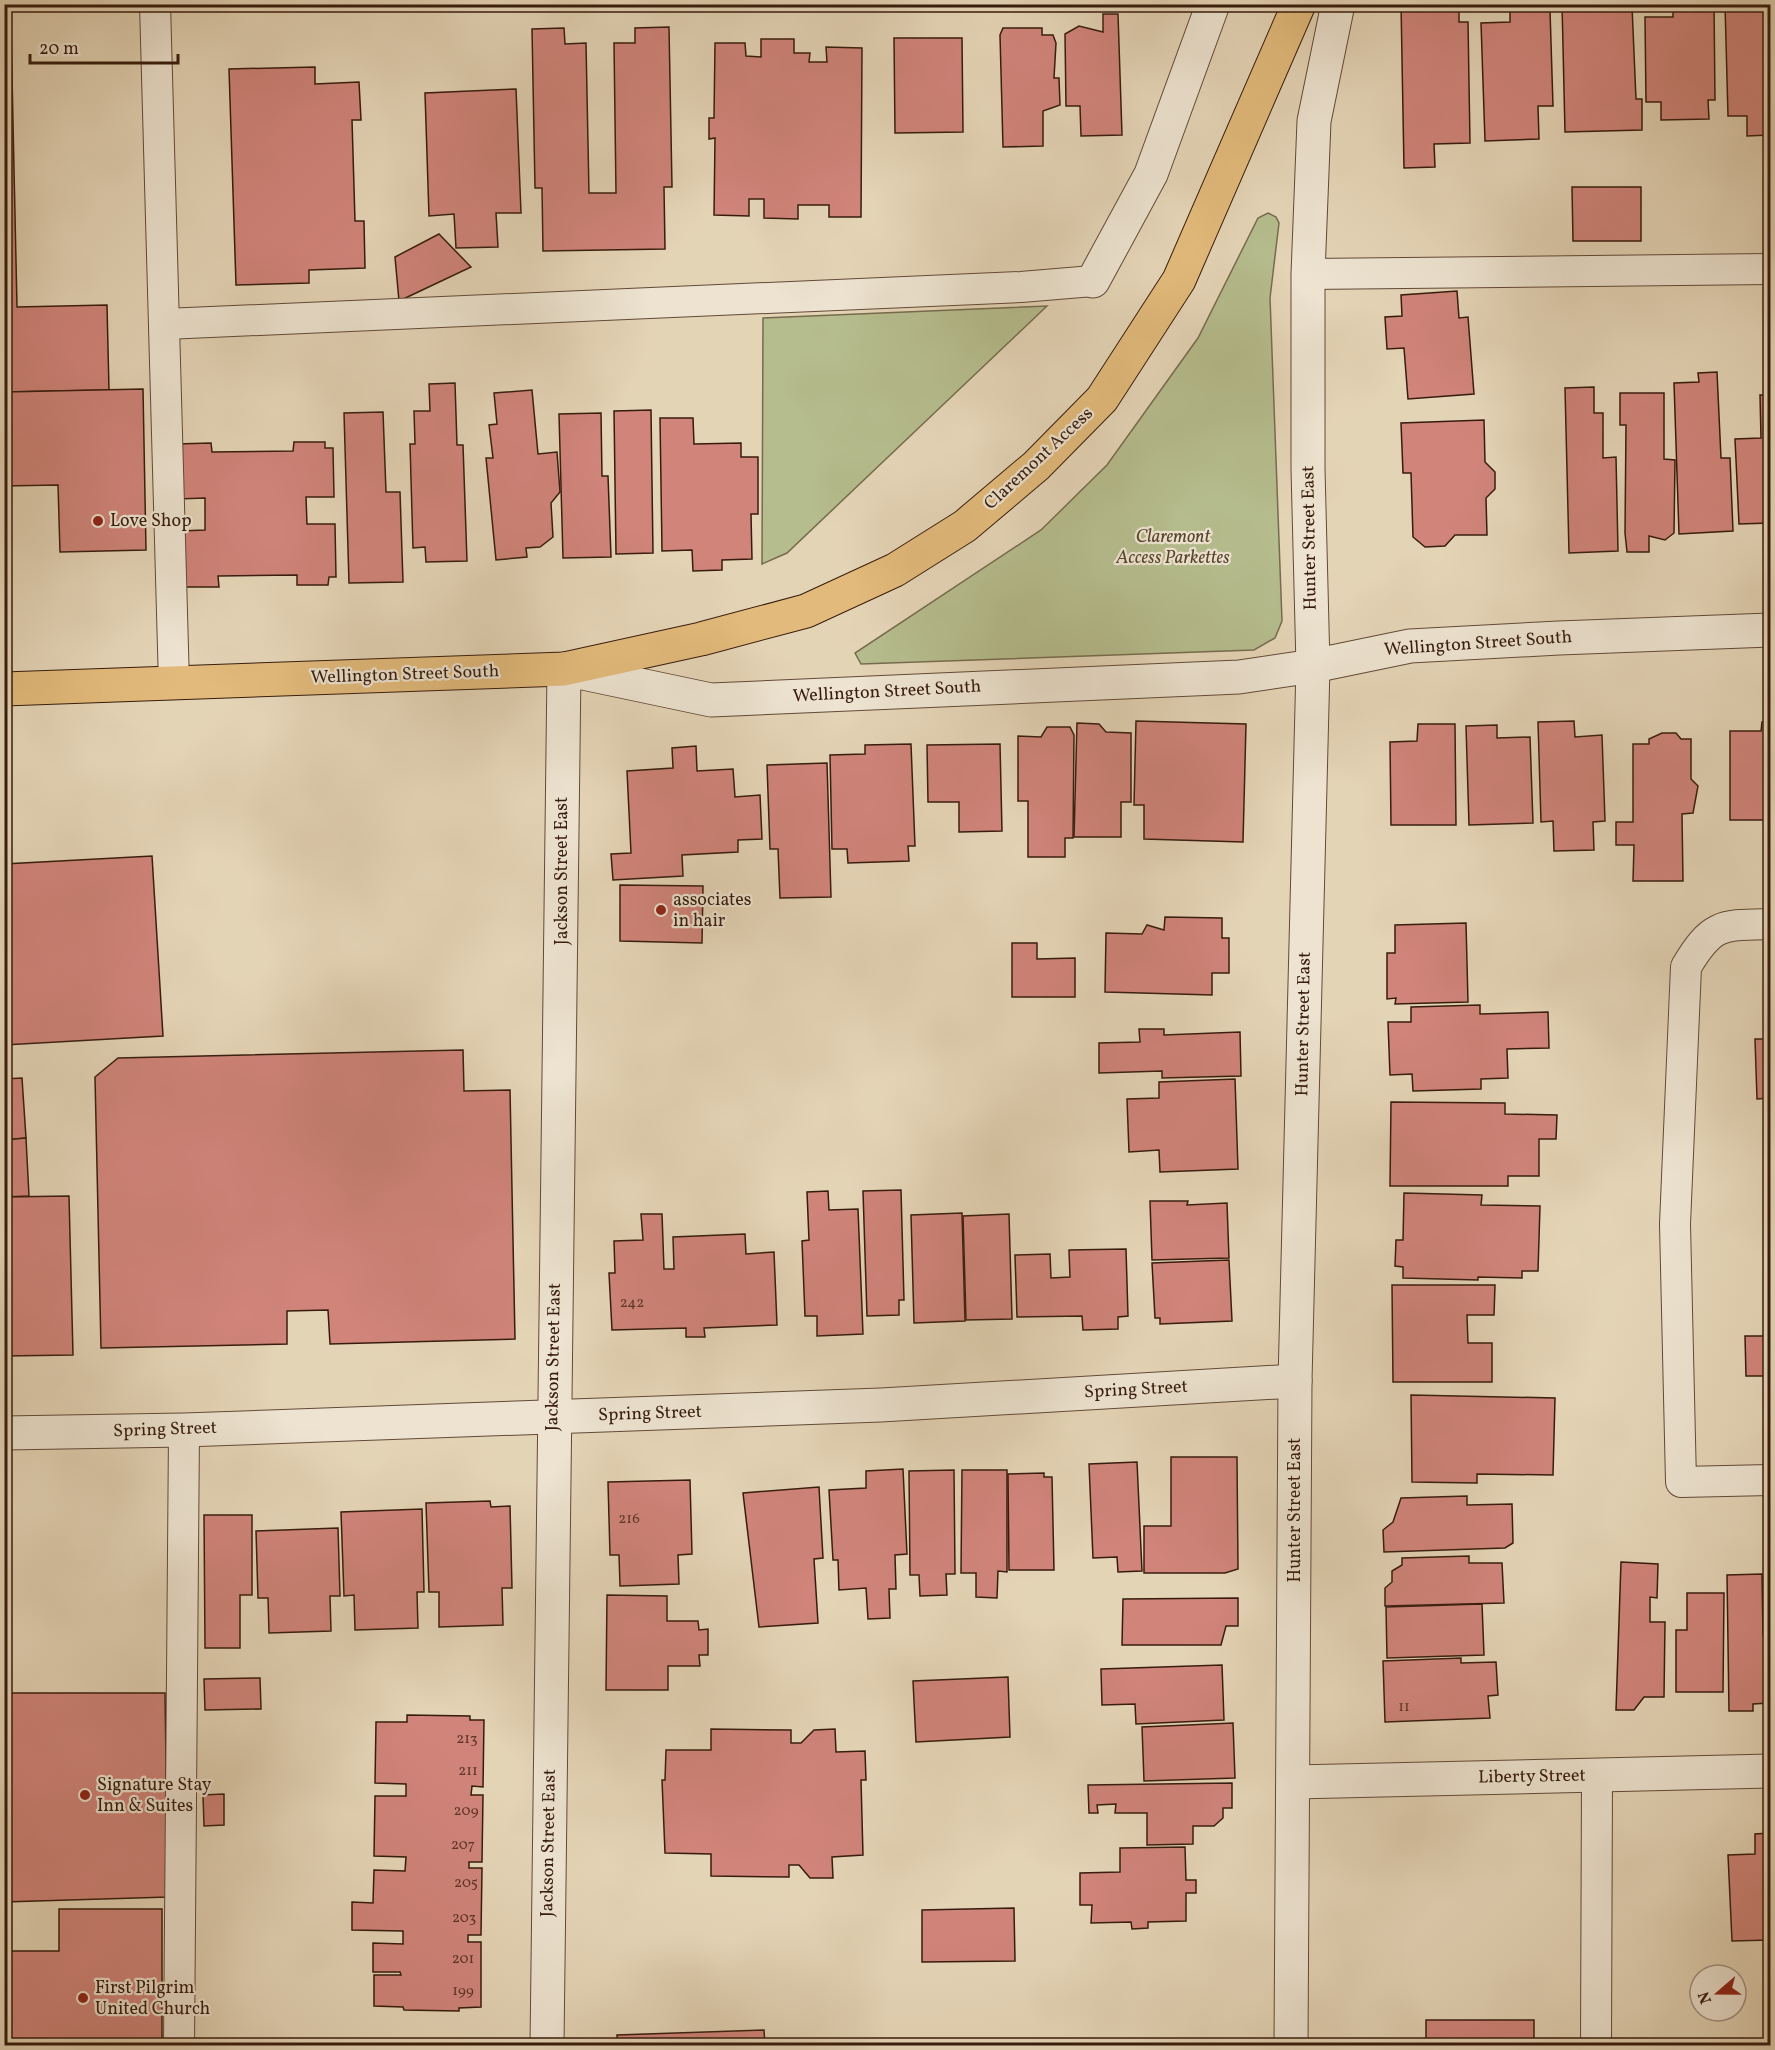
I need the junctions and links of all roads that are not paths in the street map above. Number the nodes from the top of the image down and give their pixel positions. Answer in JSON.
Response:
{"nodes":[{"id":1,"x":155,"y":4,"type":"edge"},
{"id":2,"x":1213,"y":4,"type":"edge"},
{"id":3,"x":1299,"y":4,"type":"edge"},
{"id":4,"x":1338,"y":4,"type":"edge"},
{"id":5,"x":1770,"y":269,"type":"edge"},
{"id":6,"x":1308,"y":274,"type":"junction"},
{"id":7,"x":1093,"y":281,"type":"joint"},
{"id":8,"x":165,"y":324,"type":"junction"},
{"id":9,"x":1770,"y":630,"type":"edge"},
{"id":10,"x":1313,"y":666,"type":"junction"},
{"id":11,"x":564,"y":669,"type":"junction"},
{"id":12,"x":174,"y":684,"type":"junction"},
{"id":13,"x":4,"y":689,"type":"edge"},
{"id":14,"x":1770,"y":924,"type":"edge"},
{"id":15,"x":1295,"y":1381,"type":"junction"},
{"id":16,"x":553,"y":1418,"type":"junction"},
{"id":17,"x":184,"y":1430,"type":"junction"},
{"id":18,"x":4,"y":1433,"type":"edge"},
{"id":19,"x":1770,"y":1480,"type":"edge"},
{"id":20,"x":1770,"y":1771,"type":"edge"},
{"id":21,"x":1597,"y":1776,"type":"junction"},
{"id":22,"x":1293,"y":1782,"type":"junction"},
{"id":23,"x":179,"y":2046,"type":"edge"},
{"id":24,"x":547,"y":2046,"type":"edge"},
{"id":25,"x":1291,"y":2046,"type":"edge"},
{"id":26,"x":1596,"y":2046,"type":"edge"}],
"edges":[{"from":1,"to":8,"type":"lane"},
{"from":2,"to":7,"type":"street"},
{"from":3,"to":11,"type":"main road","name":"Claremont Access"},
{"from":4,"to":6,"type":"street","name":"Hunter Street East"},
{"from":5,"to":6,"type":"lane"},
{"from":6,"to":10,"type":"street","name":"Hunter Street East"},
{"from":7,"to":8,"type":"lane"},
{"from":8,"to":12,"type":"lane"},
{"from":9,"to":10,"type":"street","name":"Wellington Street South"},
{"from":10,"to":11,"type":"street","name":"Wellington Street South"},
{"from":10,"to":15,"type":"street","name":"Hunter Street East"},
{"from":11,"to":12,"type":"main road","name":"Wellington Street South"},
{"from":11,"to":16,"type":"street","name":"Jackson Street East"},
{"from":12,"to":13,"type":"main road","name":"Wellington Street South"},
{"from":14,"to":19,"type":"lane"},
{"from":15,"to":16,"type":"street","name":"Spring Street"},
{"from":15,"to":22,"type":"street","name":"Hunter Street East"},
{"from":16,"to":17,"type":"street","name":"Spring Street"},
{"from":16,"to":24,"type":"street","name":"Jackson Street East"},
{"from":17,"to":18,"type":"street","name":"Spring Street"},
{"from":17,"to":23,"type":"lane"},
{"from":20,"to":21,"type":"street","name":"Liberty Street"},
{"from":21,"to":22,"type":"street","name":"Liberty Street"},
{"from":21,"to":26,"type":"lane"},
{"from":22,"to":25,"type":"street","name":"Hunter Street East"}]}
